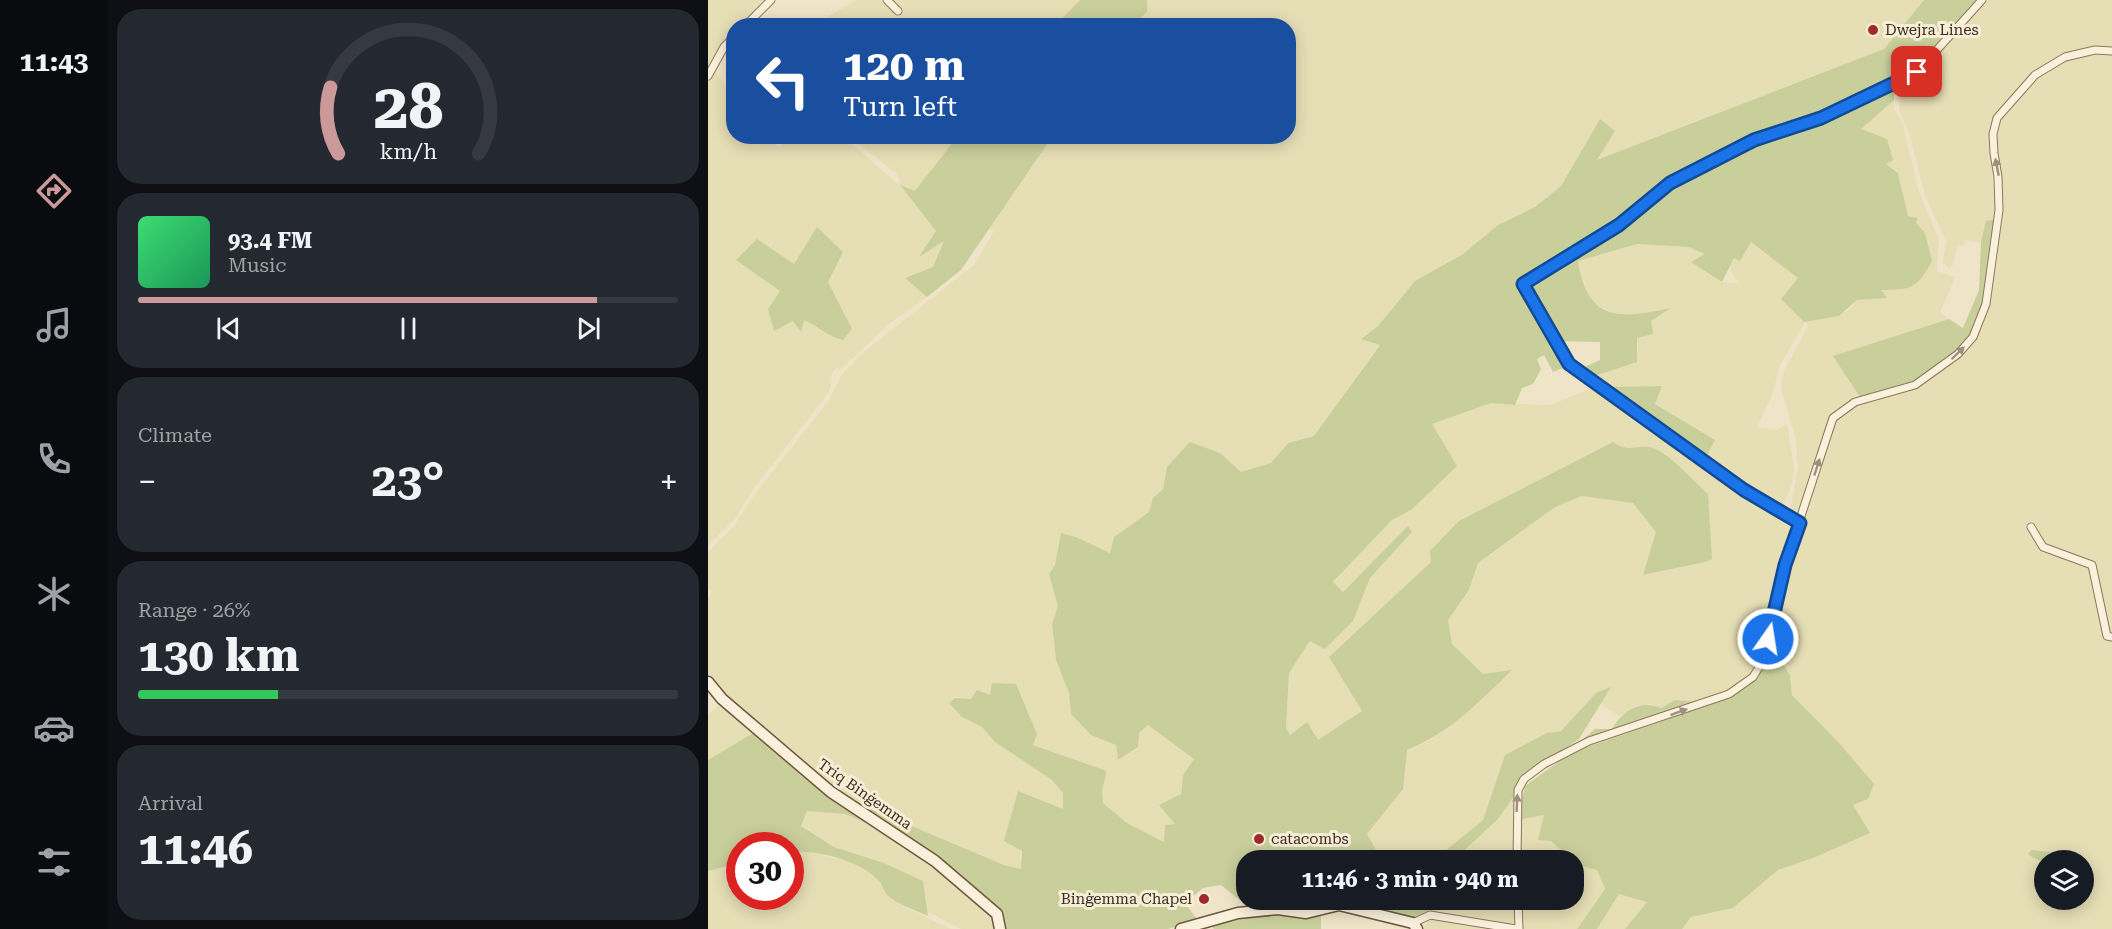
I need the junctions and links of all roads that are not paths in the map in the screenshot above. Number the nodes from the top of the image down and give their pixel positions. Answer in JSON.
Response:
{"nodes":[{"id":1,"x":771,"y":0,"type":"edge"},
{"id":2,"x":887,"y":0,"type":"edge"},
{"id":3,"x":1982,"y":0,"type":"edge"},
{"id":4,"x":898,"y":10,"type":"dead end"},
{"id":5,"x":753,"y":18,"type":"edge"},
{"id":6,"x":726,"y":45,"type":"edge"},
{"id":7,"x":2112,"y":51,"type":"edge"},
{"id":8,"x":708,"y":76,"type":"edge"},
{"id":9,"x":1800,"y":523,"type":"junction"},
{"id":10,"x":2031,"y":526,"type":"dead end"},
{"id":11,"x":2112,"y":637,"type":"edge"},
{"id":12,"x":708,"y":682,"type":"edge"},
{"id":13,"x":1518,"y":850,"type":"edge"},
{"id":14,"x":1518,"y":910,"type":"edge"},
{"id":15,"x":1415,"y":926,"type":"edge"},
{"id":16,"x":1000,"y":929,"type":"edge"},
{"id":17,"x":1181,"y":929,"type":"edge"},
{"id":18,"x":1518,"y":929,"type":"edge"}],
"edges":[{"from":1,"to":5,"type":"street"},
{"from":2,"to":4,"type":"street"},
{"from":3,"to":9,"type":"street"},
{"from":6,"to":8,"type":"street"},
{"from":9,"to":7,"type":"street","one_way":true},
{"from":13,"to":9,"type":"street","one_way":true},
{"from":10,"to":11,"type":"street"},
{"from":12,"to":16,"type":"street","name":"Triq Binġemma"},
{"from":14,"to":18,"type":"street"},
{"from":15,"to":17,"type":"street"},
{"from":15,"to":18,"type":"street"}]}
